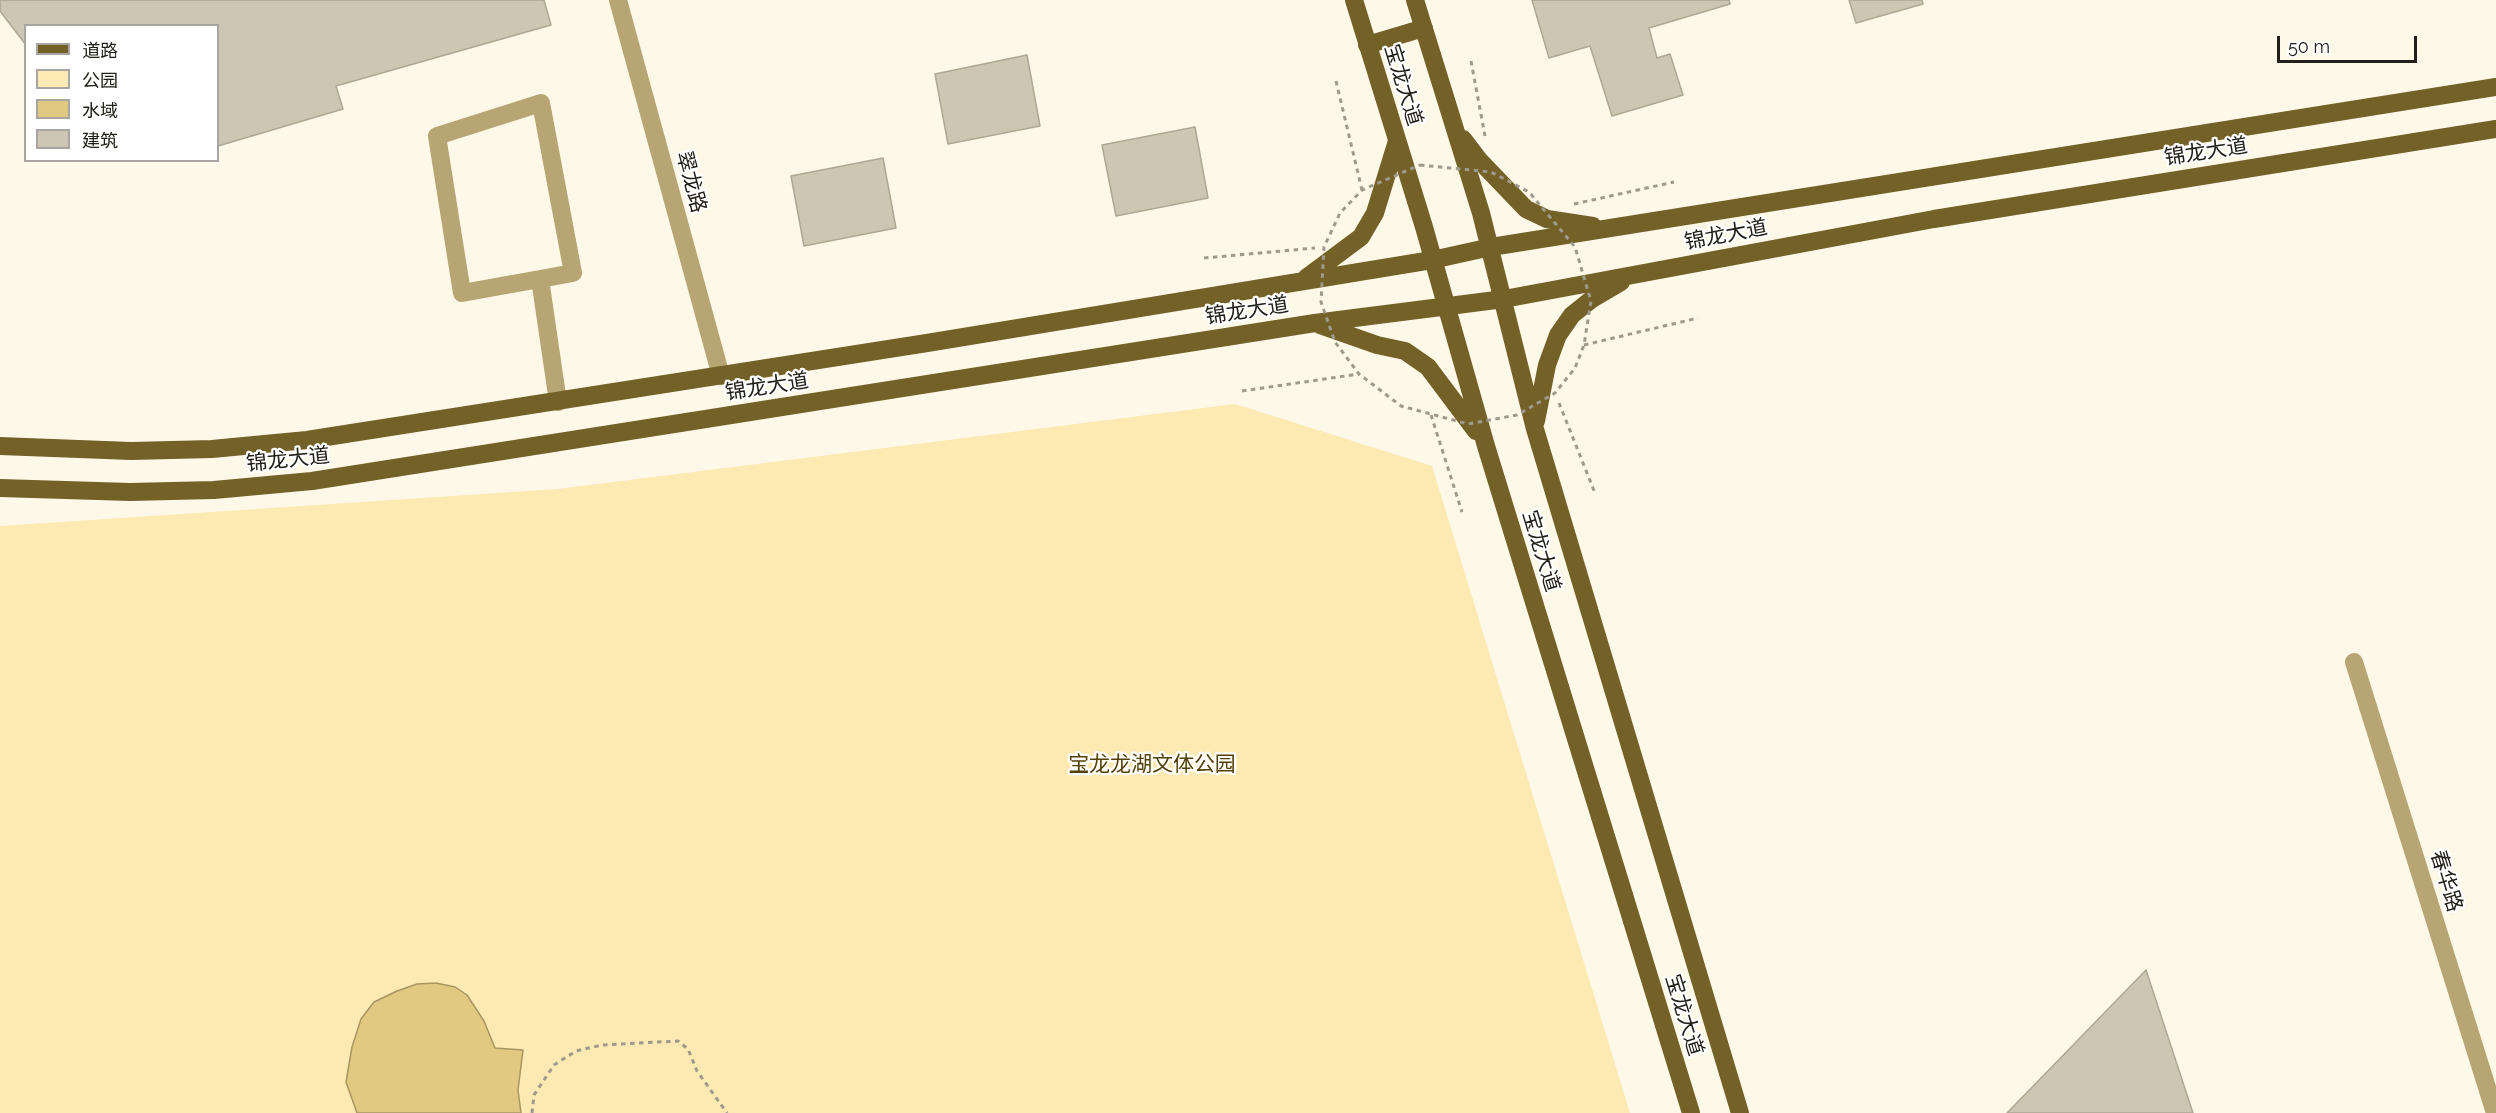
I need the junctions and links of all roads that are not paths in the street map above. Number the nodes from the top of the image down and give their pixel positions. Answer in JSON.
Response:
{"nodes":[{"id":1,"x":618,"y":0,"type":"edge"},
{"id":2,"x":1354,"y":0,"type":"edge"},
{"id":3,"x":1415,"y":0,"type":"edge"},
{"id":4,"x":1424,"y":28,"type":"junction"},
{"id":5,"x":1367,"y":45,"type":"junction"},
{"id":6,"x":2496,"y":87,"type":"edge"},
{"id":7,"x":2496,"y":129,"type":"edge"},
{"id":8,"x":1456,"y":131,"type":"junction"},
{"id":9,"x":1397,"y":141,"type":"junction"},
{"id":10,"x":1613,"y":229,"type":"junction"},
{"id":11,"x":1491,"y":247,"type":"junction"},
{"id":12,"x":1432,"y":260,"type":"junction"},
{"id":13,"x":1632,"y":276,"type":"junction"},
{"id":14,"x":540,"y":279,"type":"junction"},
{"id":15,"x":1302,"y":281,"type":"junction"},
{"id":16,"x":1504,"y":299,"type":"junction"},
{"id":17,"x":1446,"y":308,"type":"junction"},
{"id":18,"x":1315,"y":323,"type":"junction"},
{"id":19,"x":721,"y":376,"type":"junction"},
{"id":20,"x":558,"y":402,"type":"junction"},
{"id":21,"x":1535,"y":429,"type":"junction"},
{"id":22,"x":0,"y":446,"type":"edge"},
{"id":23,"x":1486,"y":446,"type":"junction"},
{"id":24,"x":0,"y":488,"type":"edge"},
{"id":25,"x":2354,"y":662,"type":"dead end"},
{"id":26,"x":1691,"y":1113,"type":"edge"},
{"id":27,"x":1740,"y":1113,"type":"edge"},
{"id":28,"x":2495,"y":1113,"type":"edge"}],
"edges":[{"from":1,"to":19,"type":"street","name":"翠龙路"},
{"from":2,"to":5,"type":"main road","name":"宝龙大道"},
{"from":3,"to":4,"type":"main road","name":"宝龙大道"},
{"from":4,"to":5,"type":"main road"},
{"from":4,"to":8,"type":"main road","name":"宝龙大道"},
{"from":5,"to":9,"type":"main road","name":"宝龙大道"},
{"from":6,"to":10,"type":"main road","name":"锦龙大道"},
{"from":7,"to":13,"type":"main road","name":"锦龙大道"},
{"from":8,"to":10,"type":"main road"},
{"from":8,"to":11,"type":"main road","name":"宝龙大道"},
{"from":9,"to":12,"type":"main road","name":"宝龙大道"},
{"from":9,"to":15,"type":"main road"},
{"from":10,"to":11,"type":"main road","name":"锦龙大道"},
{"from":11,"to":12,"type":"main road","name":"锦龙大道"},
{"from":11,"to":16,"type":"main road","name":"宝龙大道"},
{"from":12,"to":15,"type":"main road","name":"锦龙大道"},
{"from":12,"to":17,"type":"main road","name":"宝龙大道"},
{"from":13,"to":16,"type":"main road","name":"锦龙大道"},
{"from":13,"to":21,"type":"main road"},
{"from":14,"to":14,"type":"street"},
{"from":14,"to":20,"type":"street"},
{"from":15,"to":19,"type":"main road","name":"锦龙大道"},
{"from":16,"to":17,"type":"main road","name":"锦龙大道"},
{"from":16,"to":21,"type":"main road","name":"宝龙大道"},
{"from":17,"to":18,"type":"main road","name":"锦龙大道"},
{"from":17,"to":23,"type":"main road","name":"宝龙大道"},
{"from":18,"to":23,"type":"main road"},
{"from":18,"to":24,"type":"main road","name":"锦龙大道"},
{"from":19,"to":20,"type":"main road","name":"锦龙大道"},
{"from":20,"to":22,"type":"main road","name":"锦龙大道"},
{"from":21,"to":27,"type":"main road","name":"宝龙大道"},
{"from":23,"to":26,"type":"main road","name":"宝龙大道"},
{"from":25,"to":28,"type":"street","name":"春华路"}]}
